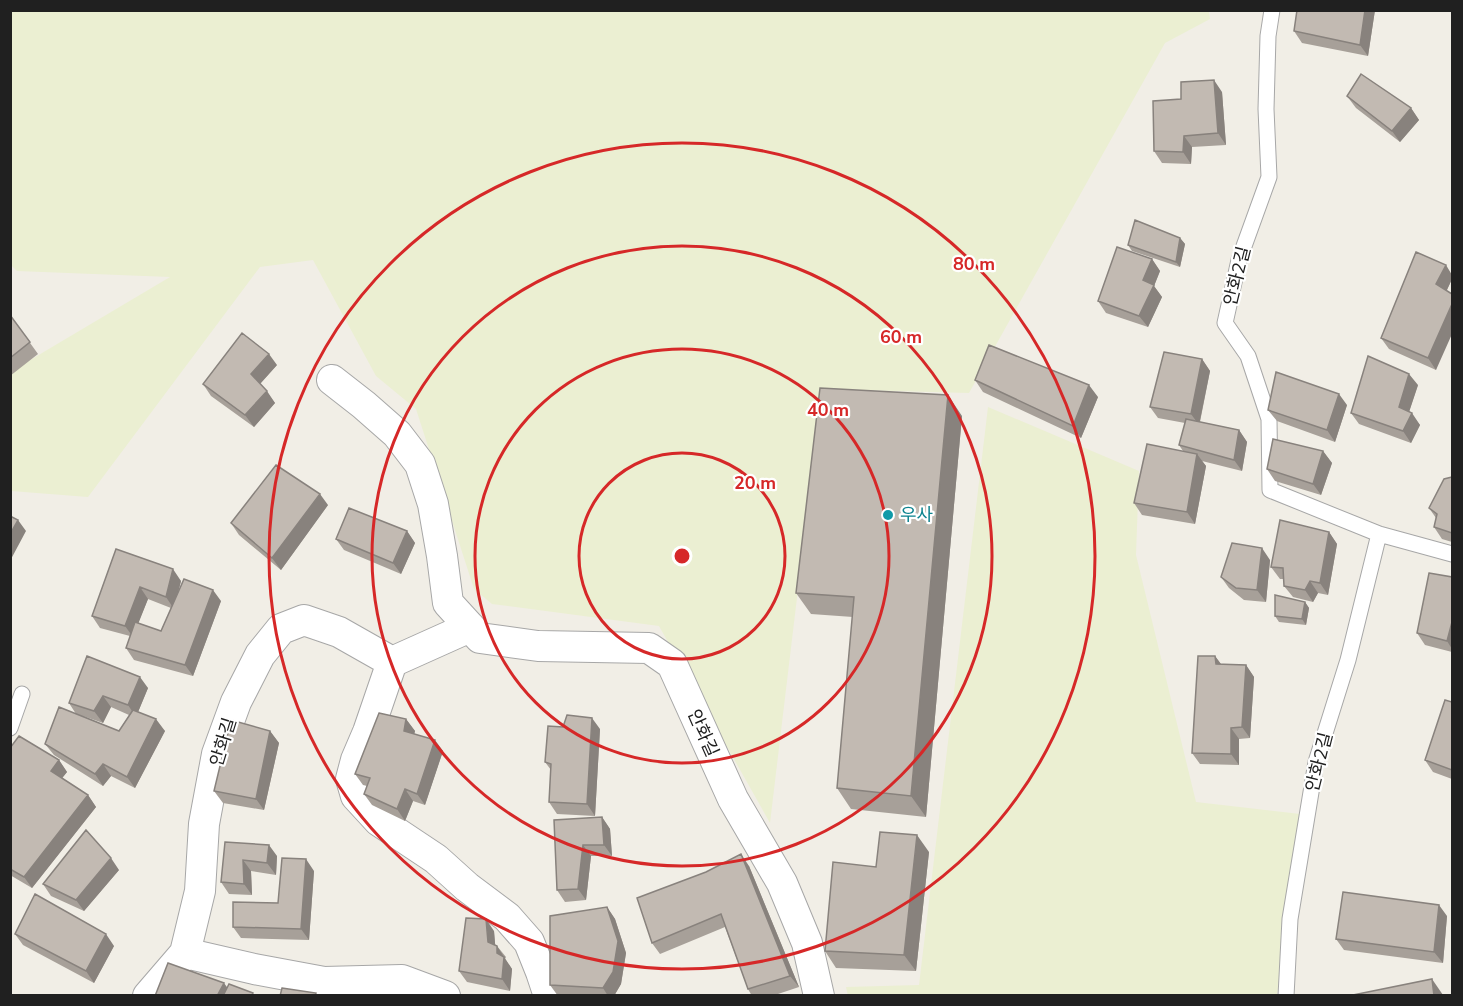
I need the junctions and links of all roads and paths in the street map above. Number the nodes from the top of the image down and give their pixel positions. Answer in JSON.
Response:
{"nodes":[{"id":1,"x":1272,"y":10,"type":"edge"},
{"id":2,"x":332,"y":380,"type":"dead end"},
{"id":3,"x":1379,"y":534,"type":"junction"},
{"id":4,"x":1452,"y":554,"type":"edge"},
{"id":5,"x":470,"y":627,"type":"junction"},
{"id":6,"x":393,"y":662,"type":"junction"},
{"id":7,"x":22,"y":694,"type":"dead end"},
{"id":8,"x":10,"y":728,"type":"edge"},
{"id":9,"x":185,"y":953,"type":"junction"},
{"id":10,"x":148,"y":996,"type":"edge"},
{"id":11,"x":445,"y":996,"type":"edge"},
{"id":12,"x":549,"y":996,"type":"edge"},
{"id":13,"x":819,"y":996,"type":"edge"},
{"id":14,"x":1286,"y":996,"type":"edge"}],
"edges":[{"from":1,"to":3,"type":"lane","name":"안화2길"},
{"from":2,"to":5,"type":"street","name":"안화길"},
{"from":3,"to":4,"type":"lane","name":"안화2길"},
{"from":3,"to":14,"type":"lane","name":"안화2길"},
{"from":5,"to":6,"type":"street"},
{"from":5,"to":13,"type":"street","name":"안화길"},
{"from":6,"to":9,"type":"street","name":"안화길"},
{"from":6,"to":12,"type":"street"},
{"from":7,"to":8,"type":"lane"},
{"from":9,"to":10,"type":"street","name":"안화길"},
{"from":9,"to":11,"type":"street"}]}
